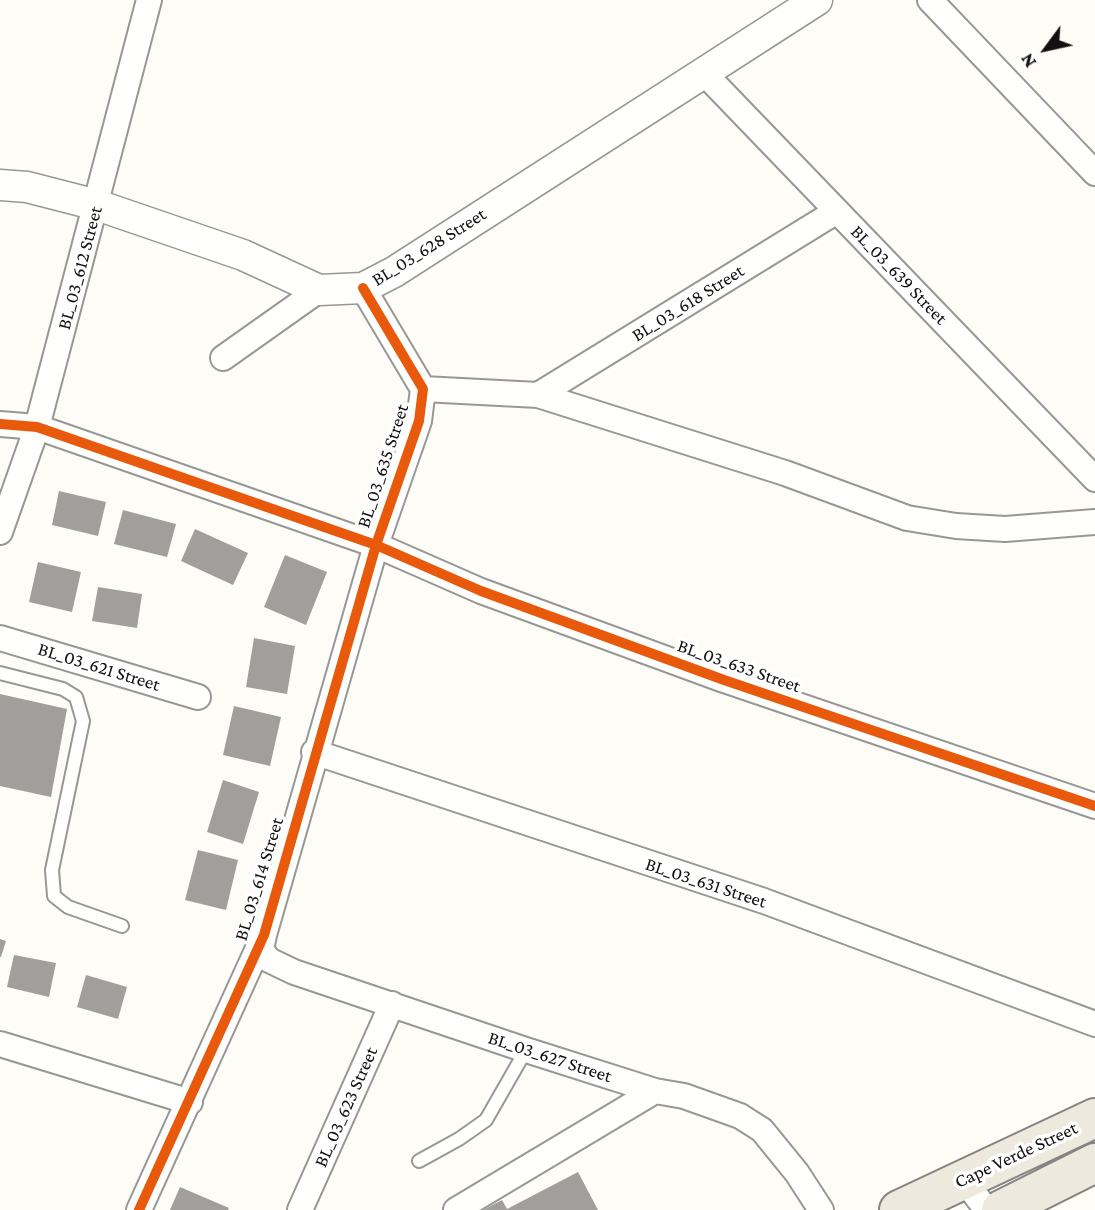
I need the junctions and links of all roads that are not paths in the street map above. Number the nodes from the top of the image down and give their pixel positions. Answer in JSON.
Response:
{"nodes":[{"id":1,"x":149,"y":0,"type":"edge"},
{"id":2,"x":817,"y":0,"type":"edge"},
{"id":3,"x":930,"y":0,"type":"edge"},
{"id":4,"x":704,"y":72,"type":"junction"},
{"id":5,"x":1095,"y":173,"type":"edge"},
{"id":6,"x":0,"y":185,"type":"edge"},
{"id":7,"x":97,"y":205,"type":"junction"},
{"id":8,"x":837,"y":211,"type":"junction"},
{"id":9,"x":363,"y":288,"type":"junction"},
{"id":10,"x":319,"y":290,"type":"junction"},
{"id":11,"x":223,"y":358,"type":"dead end"},
{"id":12,"x":424,"y":390,"type":"junction"},
{"id":13,"x":538,"y":395,"type":"junction"},
{"id":14,"x":0,"y":424,"type":"edge"},
{"id":15,"x":37,"y":428,"type":"junction"},
{"id":16,"x":1095,"y":479,"type":"edge"},
{"id":17,"x":1095,"y":522,"type":"edge"},
{"id":18,"x":0,"y":532,"type":"edge"},
{"id":19,"x":376,"y":545,"type":"junction"},
{"id":20,"x":0,"y":638,"type":"edge"},
{"id":21,"x":0,"y":673,"type":"edge"},
{"id":22,"x":198,"y":697,"type":"dead end"},
{"id":23,"x":314,"y":752,"type":"junction"},
{"id":24,"x":1095,"y":806,"type":"edge"},
{"id":25,"x":122,"y":926,"type":"dead end"},
{"id":26,"x":264,"y":934,"type":"junction"},
{"id":27,"x":393,"y":1004,"type":"junction"},
{"id":28,"x":1095,"y":1024,"type":"edge"},
{"id":29,"x":0,"y":1044,"type":"edge"},
{"id":30,"x":526,"y":1050,"type":"junction"},
{"id":31,"x":655,"y":1091,"type":"junction"},
{"id":32,"x":190,"y":1102,"type":"junction"},
{"id":33,"x":1095,"y":1118,"type":"edge"},
{"id":34,"x":419,"y":1161,"type":"dead end"},
{"id":35,"x":1095,"y":1163,"type":"edge"},
{"id":36,"x":963,"y":1179,"type":"junction"},
{"id":37,"x":139,"y":1210,"type":"edge"},
{"id":38,"x":300,"y":1210,"type":"edge"},
{"id":39,"x":456,"y":1210,"type":"edge"},
{"id":40,"x":821,"y":1210,"type":"edge"},
{"id":41,"x":899,"y":1210,"type":"edge"},
{"id":42,"x":987,"y":1210,"type":"edge"},
{"id":43,"x":1001,"y":1210,"type":"edge"}],
"edges":[{"from":1,"to":7,"type":"street","name":"BL_03_612 Street"},
{"from":2,"to":4,"type":"street","name":"BL_03_628 Street"},
{"from":3,"to":5,"type":"street"},
{"from":4,"to":8,"type":"street","name":"BL_03_639 Street"},
{"from":4,"to":9,"type":"street","name":"BL_03_628 Street"},
{"from":6,"to":7,"type":"street","name":"BL_03_628 Street"},
{"from":7,"to":10,"type":"street","name":"BL_03_628 Street"},
{"from":7,"to":15,"type":"street","name":"BL_03_612 Street"},
{"from":8,"to":13,"type":"street","name":"BL_03_618 Street"},
{"from":8,"to":16,"type":"street","name":"BL_03_639 Street"},
{"from":9,"to":10,"type":"street","name":"BL_03_628 Street"},
{"from":9,"to":12,"type":"street","name":"BL_03_635 Street"},
{"from":10,"to":11,"type":"street"},
{"from":12,"to":13,"type":"street","name":"BL_03_635 Street"},
{"from":12,"to":19,"type":"street","name":"BL_03_635 Street"},
{"from":13,"to":17,"type":"street","name":"BL_03_635 Street"},
{"from":14,"to":15,"type":"street","name":"BL_03_633 Street"},
{"from":15,"to":18,"type":"street","name":"BL_03_612 Street"},
{"from":15,"to":19,"type":"street","name":"BL_03_633 Street"},
{"from":19,"to":23,"type":"street","name":"BL_03_614 Street"},
{"from":19,"to":24,"type":"street","name":"BL_03_633 Street"},
{"from":20,"to":22,"type":"street","name":"BL_03_621 Street"},
{"from":21,"to":25,"type":"lane"},
{"from":23,"to":26,"type":"street","name":"BL_03_614 Street"},
{"from":23,"to":28,"type":"street","name":"BL_03_631 Street"},
{"from":26,"to":27,"type":"street","name":"BL_03_627 Street"},
{"from":26,"to":32,"type":"street","name":"BL_03_614 Street"},
{"from":27,"to":30,"type":"street","name":"BL_03_627 Street"},
{"from":27,"to":38,"type":"street","name":"BL_03_623 Street"},
{"from":29,"to":32,"type":"street"},
{"from":30,"to":31,"type":"street","name":"BL_03_627 Street"},
{"from":30,"to":34,"type":"lane"},
{"from":31,"to":39,"type":"street"},
{"from":31,"to":40,"type":"street","name":"BL_03_627 Street"},
{"from":32,"to":37,"type":"street","name":"BL_03_614 Street"},
{"from":33,"to":36,"type":"main road","name":"Cape Verde Street"},
{"from":35,"to":43,"type":"main road","name":"Cape Verde Street"},
{"from":36,"to":41,"type":"main road","name":"Cape Verde Street"},
{"from":36,"to":42,"type":"street"}]}
